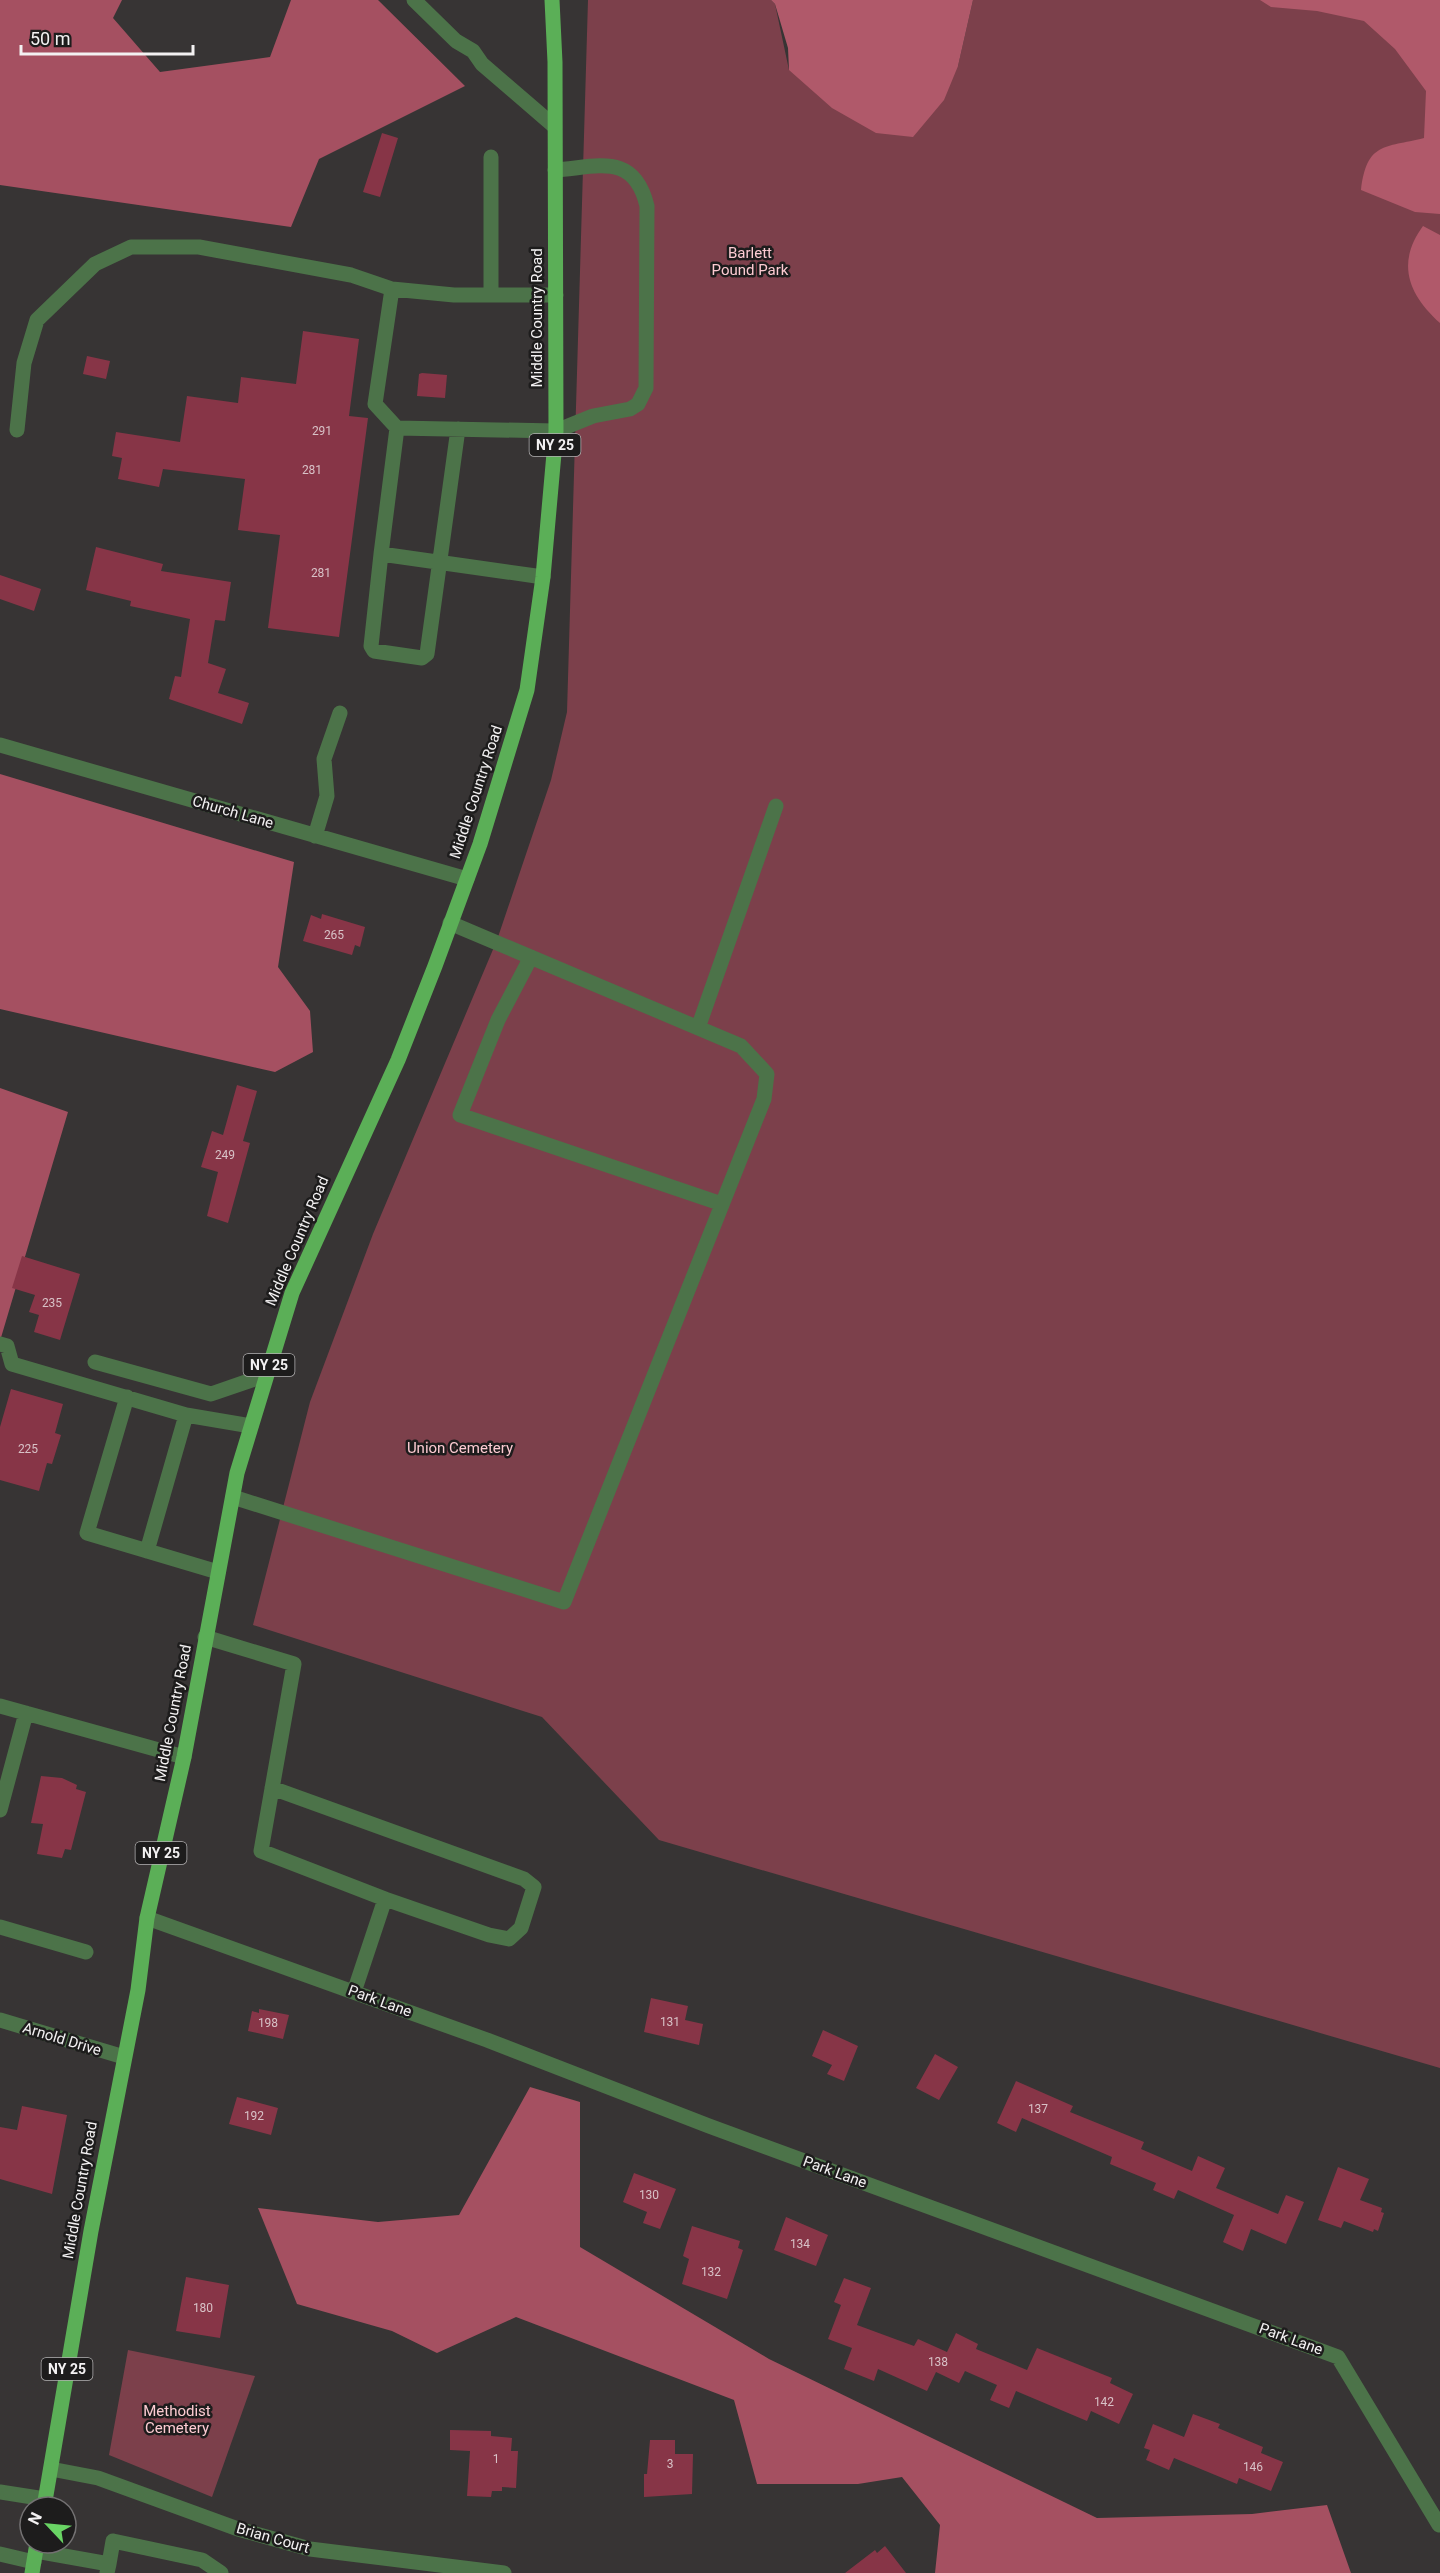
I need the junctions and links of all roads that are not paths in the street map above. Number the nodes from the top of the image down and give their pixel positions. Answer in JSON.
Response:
{"nodes":[{"id":1,"x":414,"y":0,"type":"edge"},
{"id":2,"x":552,"y":0,"type":"edge"},
{"id":3,"x":554,"y":126,"type":"junction"},
{"id":4,"x":491,"y":157,"type":"dead end"},
{"id":5,"x":555,"y":170,"type":"junction"},
{"id":6,"x":392,"y":289,"type":"junction"},
{"id":7,"x":491,"y":295,"type":"junction"},
{"id":8,"x":556,"y":295,"type":"junction"},
{"id":9,"x":397,"y":428,"type":"junction"},
{"id":10,"x":458,"y":429,"type":"junction"},
{"id":11,"x":17,"y":430,"type":"dead end"},
{"id":12,"x":556,"y":431,"type":"junction"},
{"id":13,"x":381,"y":554,"type":"junction"},
{"id":14,"x":438,"y":562,"type":"junction"},
{"id":15,"x":543,"y":577,"type":"junction"},
{"id":16,"x":340,"y":712,"type":"dead end"},
{"id":17,"x":0,"y":746,"type":"edge"},
{"id":18,"x":776,"y":806,"type":"dead end"},
{"id":19,"x":315,"y":836,"type":"junction"},
{"id":20,"x":466,"y":879,"type":"junction"},
{"id":21,"x":450,"y":923,"type":"junction"},
{"id":22,"x":531,"y":957,"type":"junction"},
{"id":23,"x":698,"y":1028,"type":"junction"},
{"id":24,"x":722,"y":1204,"type":"junction"},
{"id":25,"x":0,"y":1344,"type":"edge"},
{"id":26,"x":95,"y":1362,"type":"dead end"},
{"id":27,"x":266,"y":1376,"type":"junction"},
{"id":28,"x":128,"y":1397,"type":"junction"},
{"id":29,"x":186,"y":1415,"type":"junction"},
{"id":30,"x":251,"y":1426,"type":"junction"},
{"id":31,"x":232,"y":1497,"type":"junction"},
{"id":32,"x":147,"y":1551,"type":"junction"},
{"id":33,"x":218,"y":1572,"type":"junction"},
{"id":34,"x":206,"y":1637,"type":"junction"},
{"id":35,"x":0,"y":1706,"type":"edge"},
{"id":36,"x":26,"y":1713,"type":"junction"},
{"id":37,"x":184,"y":1757,"type":"junction"},
{"id":38,"x":272,"y":1788,"type":"junction"},
{"id":39,"x":0,"y":1810,"type":"edge"},
{"id":40,"x":385,"y":1899,"type":"junction"},
{"id":41,"x":147,"y":1918,"type":"junction"},
{"id":42,"x":0,"y":1927,"type":"edge"},
{"id":43,"x":86,"y":1952,"type":"dead end"},
{"id":44,"x":354,"y":1992,"type":"junction"},
{"id":45,"x":0,"y":2020,"type":"edge"},
{"id":46,"x":124,"y":2057,"type":"junction"},
{"id":47,"x":51,"y":2469,"type":"junction"},
{"id":48,"x":0,"y":2492,"type":"edge"},
{"id":49,"x":46,"y":2495,"type":"edge"},
{"id":50,"x":18,"y":2496,"type":"edge"},
{"id":51,"x":1439,"y":2525,"type":"edge"},
{"id":52,"x":0,"y":2554,"type":"edge"},
{"id":53,"x":35,"y":2557,"type":"edge"},
{"id":54,"x":108,"y":2568,"type":"edge"},
{"id":55,"x":221,"y":2573,"type":"edge"},
{"id":56,"x":504,"y":2573,"type":"edge"}],
"edges":[{"from":1,"to":3,"type":"street"},
{"from":2,"to":3,"type":"main road","name":"Middle Country Road","number":"NY 25"},
{"from":3,"to":5,"type":"main road","name":"Middle Country Road","number":"NY 25"},
{"from":4,"to":7,"type":"street"},
{"from":5,"to":8,"type":"main road","name":"Middle Country Road","number":"NY 25"},
{"from":5,"to":12,"type":"street"},
{"from":6,"to":7,"type":"street"},
{"from":6,"to":9,"type":"street"},
{"from":6,"to":11,"type":"street"},
{"from":7,"to":8,"type":"street"},
{"from":8,"to":12,"type":"main road","name":"Middle Country Road","number":"NY 25"},
{"from":9,"to":10,"type":"street"},
{"from":9,"to":13,"type":"street"},
{"from":10,"to":12,"type":"street"},
{"from":10,"to":14,"type":"street"},
{"from":12,"to":15,"type":"main road","name":"Middle Country Road","number":"NY 25"},
{"from":13,"to":14,"type":"street"},
{"from":13,"to":14,"type":"street"},
{"from":14,"to":15,"type":"street"},
{"from":15,"to":20,"type":"main road","name":"Middle Country Road","number":"NY 25"},
{"from":16,"to":19,"type":"street"},
{"from":17,"to":19,"type":"street","name":"Church Lane"},
{"from":18,"to":23,"type":"street"},
{"from":19,"to":20,"type":"street","name":"Church Lane"},
{"from":20,"to":21,"type":"main road","name":"Middle Country Road","number":"NY 25"},
{"from":21,"to":22,"type":"street"},
{"from":21,"to":27,"type":"main road","name":"Middle Country Road","number":"NY 25"},
{"from":22,"to":23,"type":"street"},
{"from":22,"to":24,"type":"street"},
{"from":23,"to":24,"type":"street"},
{"from":24,"to":31,"type":"street"},
{"from":25,"to":28,"type":"street"},
{"from":26,"to":27,"type":"street"},
{"from":27,"to":30,"type":"main road","name":"Middle Country Road","number":"NY 25"},
{"from":28,"to":29,"type":"street"},
{"from":28,"to":32,"type":"street"},
{"from":29,"to":30,"type":"street"},
{"from":29,"to":32,"type":"street"},
{"from":30,"to":31,"type":"main road","name":"Middle Country Road","number":"NY 25"},
{"from":31,"to":33,"type":"main road","name":"Middle Country Road","number":"NY 25"},
{"from":32,"to":33,"type":"street"},
{"from":33,"to":34,"type":"main road","name":"Middle Country Road","number":"NY 25"},
{"from":34,"to":37,"type":"main road","name":"Middle Country Road","number":"NY 25"},
{"from":34,"to":38,"type":"street"},
{"from":35,"to":36,"type":"street"},
{"from":36,"to":37,"type":"street"},
{"from":36,"to":39,"type":"street"},
{"from":37,"to":41,"type":"main road","name":"Middle Country Road","number":"NY 25"},
{"from":38,"to":40,"type":"street"},
{"from":38,"to":40,"type":"street"},
{"from":40,"to":44,"type":"street"},
{"from":41,"to":44,"type":"street","name":"Park Lane"},
{"from":41,"to":46,"type":"main road","name":"Middle Country Road","number":"NY 25"},
{"from":42,"to":43,"type":"street"},
{"from":44,"to":51,"type":"street","name":"Park Lane"},
{"from":45,"to":46,"type":"street","name":"Arnold Drive"},
{"from":46,"to":47,"type":"main road","name":"Middle Country Road","number":"NY 25"},
{"from":47,"to":49,"type":"main road","name":"Middle Country Road","number":"NY 25"},
{"from":47,"to":56,"type":"street","name":"Brian Court"},
{"from":48,"to":50,"type":"street"},
{"from":52,"to":53,"type":"street"},
{"from":53,"to":54,"type":"street"},
{"from":54,"to":55,"type":"street"}]}
